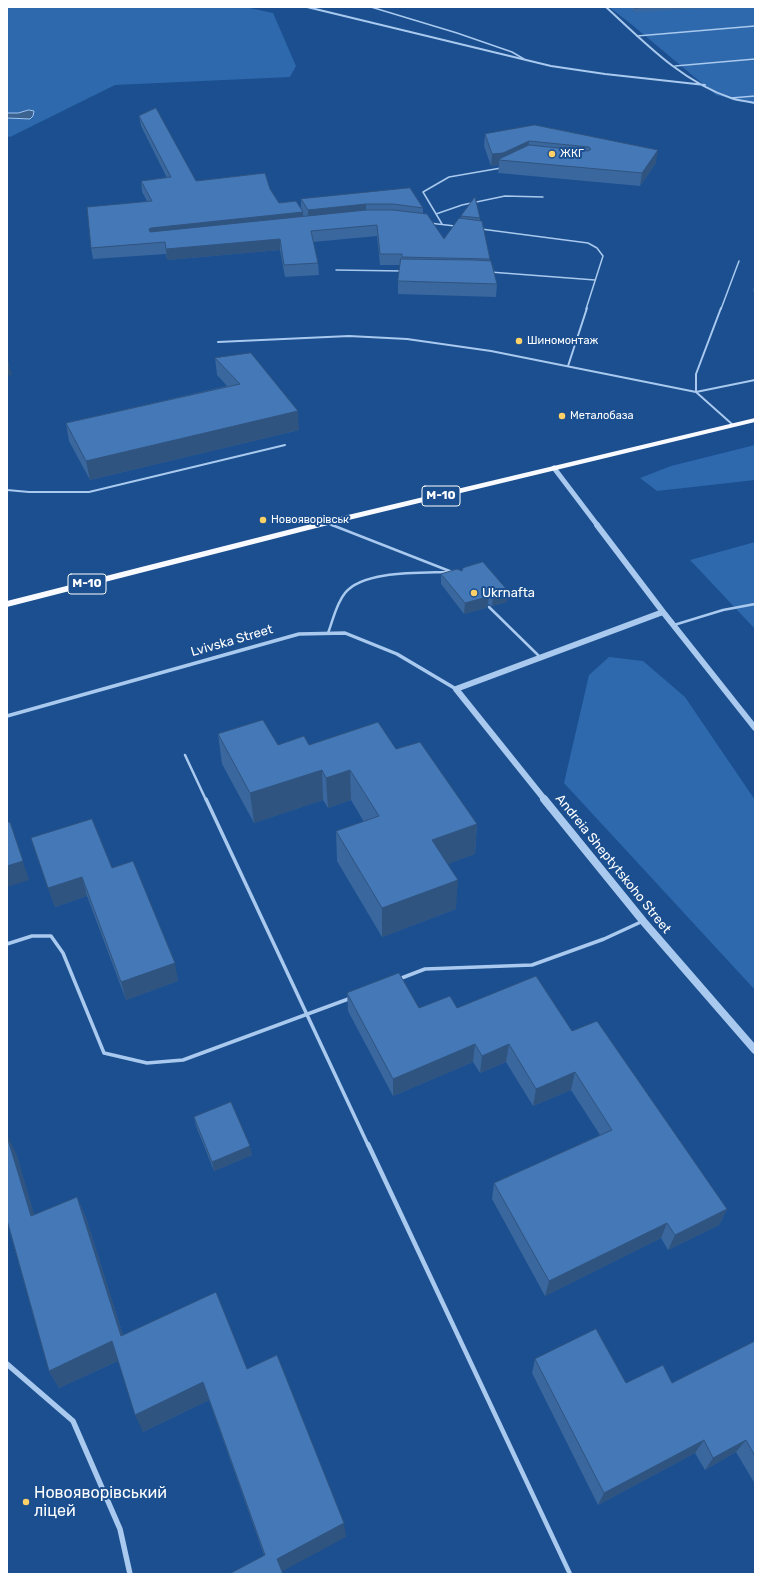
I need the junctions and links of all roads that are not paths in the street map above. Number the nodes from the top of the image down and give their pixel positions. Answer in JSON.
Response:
{"nodes":[{"id":1,"x":307,"y":7,"type":"edge"},
{"id":2,"x":372,"y":7,"type":"edge"},
{"id":3,"x":606,"y":7,"type":"edge"},
{"id":4,"x":755,"y":26,"type":"edge"},
{"id":5,"x":637,"y":36,"type":"junction"},
{"id":6,"x":524,"y":59,"type":"junction"},
{"id":7,"x":755,"y":59,"type":"edge"},
{"id":8,"x":675,"y":66,"type":"junction"},
{"id":9,"x":705,"y":85,"type":"junction"},
{"id":10,"x":755,"y":96,"type":"edge"},
{"id":11,"x":731,"y":98,"type":"junction"},
{"id":12,"x":755,"y":103,"type":"edge"},
{"id":13,"x":501,"y":168,"type":"edge"},
{"id":14,"x":543,"y":197,"type":"dead end"},
{"id":15,"x":436,"y":214,"type":"junction"},
{"id":16,"x":428,"y":223,"type":"edge"},
{"id":17,"x":442,"y":224,"type":"junction"},
{"id":18,"x":458,"y":226,"type":"edge"},
{"id":19,"x":481,"y":229,"type":"edge"},
{"id":20,"x":739,"y":261,"type":"dead end"},
{"id":21,"x":336,"y":270,"type":"dead end"},
{"id":22,"x":404,"y":271,"type":"edge"},
{"id":23,"x":486,"y":272,"type":"edge"},
{"id":24,"x":595,"y":280,"type":"junction"},
{"id":25,"x":218,"y":342,"type":"dead end"},
{"id":26,"x":568,"y":366,"type":"junction"},
{"id":27,"x":755,"y":380,"type":"edge"},
{"id":28,"x":696,"y":392,"type":"junction"},
{"id":29,"x":755,"y":420,"type":"edge"},
{"id":30,"x":733,"y":425,"type":"junction"},
{"id":31,"x":285,"y":445,"type":"dead end"},
{"id":32,"x":554,"y":468,"type":"junction"},
{"id":33,"x":7,"y":490,"type":"edge"},
{"id":34,"x":327,"y":523,"type":"junction"},
{"id":35,"x":453,"y":572,"type":"junction"},
{"id":36,"x":456,"y":576,"type":"edge"},
{"id":37,"x":7,"y":604,"type":"edge"},
{"id":38,"x":755,"y":604,"type":"edge"},
{"id":39,"x":489,"y":607,"type":"edge"},
{"id":40,"x":663,"y":612,"type":"junction"},
{"id":41,"x":674,"y":626,"type":"junction"},
{"id":42,"x":328,"y":634,"type":"junction"},
{"id":43,"x":540,"y":657,"type":"junction"},
{"id":44,"x":456,"y":689,"type":"junction"},
{"id":45,"x":7,"y":716,"type":"edge"},
{"id":46,"x":755,"y":728,"type":"edge"},
{"id":47,"x":185,"y":755,"type":"dead end"},
{"id":48,"x":643,"y":922,"type":"junction"},
{"id":49,"x":7,"y":944,"type":"edge"},
{"id":50,"x":396,"y":980,"type":"edge"},
{"id":51,"x":359,"y":995,"type":"edge"},
{"id":52,"x":307,"y":1015,"type":"junction"},
{"id":53,"x":755,"y":1050,"type":"edge"},
{"id":54,"x":7,"y":1364,"type":"edge"},
{"id":55,"x":130,"y":1574,"type":"edge"},
{"id":56,"x":570,"y":1574,"type":"edge"}],
"edges":[{"from":1,"to":6,"type":"street"},
{"from":2,"to":6,"type":"lane"},
{"from":3,"to":5,"type":"street"},
{"from":4,"to":5,"type":"lane"},
{"from":5,"to":8,"type":"street"},
{"from":6,"to":9,"type":"street"},
{"from":7,"to":8,"type":"lane"},
{"from":8,"to":9,"type":"street"},
{"from":9,"to":11,"type":"street"},
{"from":10,"to":11,"type":"lane"},
{"from":11,"to":12,"type":"street"},
{"from":13,"to":15,"type":"lane"},
{"from":14,"to":15,"type":"lane"},
{"from":15,"to":17,"type":"lane"},
{"from":16,"to":17,"type":"lane"},
{"from":17,"to":18,"type":"lane"},
{"from":19,"to":24,"type":"lane"},
{"from":20,"to":28,"type":"lane"},
{"from":21,"to":22,"type":"lane"},
{"from":23,"to":24,"type":"lane"},
{"from":24,"to":26,"type":"lane"},
{"from":25,"to":26,"type":"lane"},
{"from":26,"to":28,"type":"lane"},
{"from":27,"to":28,"type":"lane"},
{"from":28,"to":30,"type":"lane"},
{"from":29,"to":30,"type":"highway","number":"М-10"},
{"from":30,"to":32,"type":"highway","number":"М-10"},
{"from":31,"to":33,"type":"lane"},
{"from":32,"to":34,"type":"highway","number":"М-10"},
{"from":32,"to":40,"type":"street"},
{"from":34,"to":35,"type":"lane"},
{"from":34,"to":37,"type":"highway","number":"М-10"},
{"from":35,"to":36,"type":"lane"},
{"from":35,"to":42,"type":"lane"},
{"from":38,"to":41,"type":"lane"},
{"from":39,"to":43,"type":"lane"},
{"from":40,"to":41,"type":"street"},
{"from":40,"to":43,"type":"street"},
{"from":41,"to":46,"type":"street"},
{"from":42,"to":44,"type":"street","name":"Lvivska Street"},
{"from":42,"to":45,"type":"street","name":"Lvivska Street"},
{"from":43,"to":44,"type":"street"},
{"from":44,"to":48,"type":"street","name":"Andreia Sheptytskoho Street"},
{"from":47,"to":52,"type":"lane"},
{"from":48,"to":50,"type":"lane"},
{"from":48,"to":53,"type":"street","name":"Andreia Sheptytskoho Street"},
{"from":49,"to":52,"type":"lane"},
{"from":51,"to":52,"type":"lane"},
{"from":52,"to":56,"type":"lane"},
{"from":54,"to":55,"type":"street"}]}
